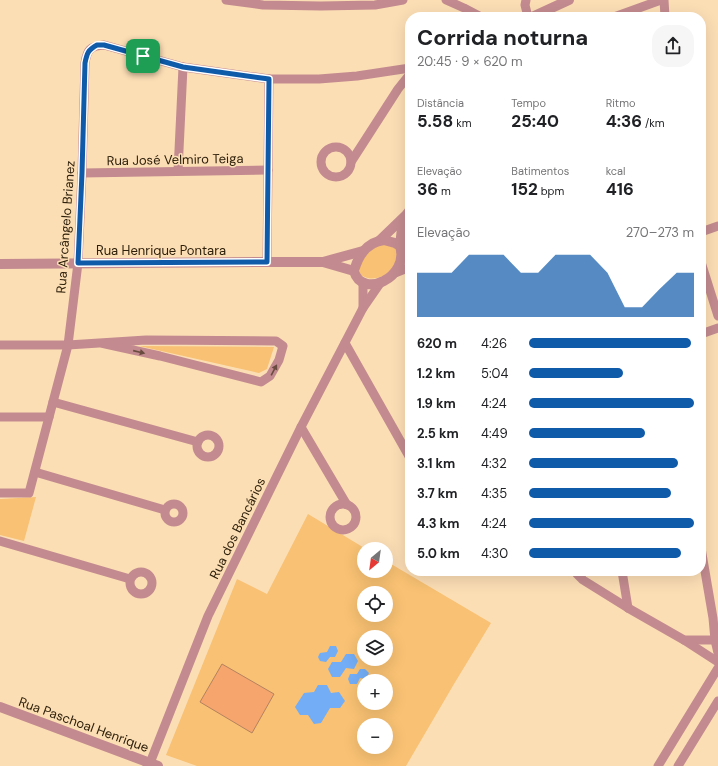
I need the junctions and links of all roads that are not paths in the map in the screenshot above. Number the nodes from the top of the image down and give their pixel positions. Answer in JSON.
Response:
{"nodes":[{"id":1,"x":226,"y":0,"type":"edge"},
{"id":2,"x":402,"y":0,"type":"edge"},
{"id":3,"x":446,"y":0,"type":"edge"},
{"id":4,"x":526,"y":0,"type":"edge"},
{"id":5,"x":569,"y":0,"type":"edge"},
{"id":6,"x":662,"y":0,"type":"edge"},
{"id":7,"x":464,"y":4,"type":"edge"},
{"id":8,"x":474,"y":12,"type":"edge"},
{"id":9,"x":527,"y":12,"type":"edge"},
{"id":10,"x":543,"y":12,"type":"edge"},
{"id":11,"x":628,"y":12,"type":"edge"},
{"id":12,"x":664,"y":12,"type":"edge"},
{"id":13,"x":183,"y":67,"type":"junction"},
{"id":14,"x":405,"y":69,"type":"edge"},
{"id":15,"x":269,"y":79,"type":"junction"},
{"id":16,"x":405,"y":80,"type":"edge"},
{"id":17,"x":351,"y":162,"type":"dead end"},
{"id":18,"x":268,"y":170,"type":"junction"},
{"id":19,"x":178,"y":171,"type":"junction"},
{"id":20,"x":82,"y":173,"type":"junction"},
{"id":21,"x":405,"y":216,"type":"edge"},
{"id":22,"x":405,"y":220,"type":"edge"},
{"id":23,"x":718,"y":226,"type":"edge"},
{"id":24,"x":706,"y":230,"type":"edge"},
{"id":25,"x":379,"y":240,"type":"junction"},
{"id":26,"x":404,"y":250,"type":"edge"},
{"id":27,"x":363,"y":251,"type":"junction"},
{"id":28,"x":267,"y":262,"type":"junction"},
{"id":29,"x":323,"y":262,"type":"junction"},
{"id":30,"x":78,"y":263,"type":"junction"},
{"id":31,"x":0,"y":264,"type":"edge"},
{"id":32,"x":405,"y":269,"type":"edge"},
{"id":33,"x":354,"y":271,"type":"junction"},
{"id":34,"x":395,"y":273,"type":"junction"},
{"id":35,"x":706,"y":278,"type":"edge"},
{"id":36,"x":363,"y":282,"type":"junction"},
{"id":37,"x":381,"y":282,"type":"junction"},
{"id":38,"x":363,"y":308,"type":"junction"},
{"id":39,"x":718,"y":316,"type":"edge"},
{"id":40,"x":718,"y":328,"type":"edge"},
{"id":41,"x":706,"y":332,"type":"edge"},
{"id":42,"x":101,"y":343,"type":"junction"},
{"id":43,"x":345,"y":343,"type":"junction"},
{"id":44,"x":0,"y":345,"type":"edge"},
{"id":45,"x":68,"y":345,"type":"junction"},
{"id":46,"x":53,"y":402,"type":"junction"},
{"id":47,"x":0,"y":417,"type":"edge"},
{"id":48,"x":49,"y":417,"type":"junction"},
{"id":49,"x":301,"y":427,"type":"junction"},
{"id":50,"x":198,"y":442,"type":"dead end"},
{"id":51,"x":405,"y":448,"type":"edge"},
{"id":52,"x":35,"y":472,"type":"junction"},
{"id":53,"x":0,"y":494,"type":"edge"},
{"id":54,"x":347,"y":505,"type":"dead end"},
{"id":55,"x":165,"y":510,"type":"dead end"},
{"id":56,"x":0,"y":541,"type":"edge"},
{"id":57,"x":706,"y":571,"type":"edge"},
{"id":58,"x":578,"y":576,"type":"edge"},
{"id":59,"x":623,"y":576,"type":"edge"},
{"id":60,"x":130,"y":579,"type":"dead end"},
{"id":61,"x":628,"y":608,"type":"junction"},
{"id":62,"x":716,"y":617,"type":"edge"},
{"id":63,"x":684,"y":640,"type":"junction"},
{"id":64,"x":715,"y":640,"type":"junction"},
{"id":65,"x":718,"y":653,"type":"edge"},
{"id":66,"x":718,"y":662,"type":"edge"},
{"id":67,"x":718,"y":668,"type":"edge"},
{"id":68,"x":718,"y":701,"type":"edge"},
{"id":69,"x":0,"y":707,"type":"edge"},
{"id":70,"x":713,"y":716,"type":"edge"},
{"id":71,"x":152,"y":765,"type":"edge"},
{"id":72,"x":681,"y":765,"type":"edge"},
{"id":73,"x":658,"y":766,"type":"edge"}],
"edges":[{"from":1,"to":2,"type":"street"},
{"from":3,"to":7,"type":"street"},
{"from":4,"to":9,"type":"street"},
{"from":5,"to":10,"type":"street"},
{"from":6,"to":11,"type":"street"},
{"from":6,"to":12,"type":"street"},
{"from":7,"to":8,"type":"street"},
{"from":13,"to":15,"type":"street"},
{"from":13,"to":19,"type":"street"},
{"from":13,"to":20,"type":"street","name":"Rua Arcângelo Brianez"},
{"from":14,"to":15,"type":"street"},
{"from":15,"to":18,"type":"street"},
{"from":16,"to":17,"type":"street"},
{"from":18,"to":19,"type":"street","name":"Rua José Velmiro Teiga"},
{"from":18,"to":28,"type":"street"},
{"from":19,"to":20,"type":"street","name":"Rua José Velmiro Teiga"},
{"from":20,"to":30,"type":"street","name":"Rua Arcângelo Brianez"},
{"from":21,"to":25,"type":"street"},
{"from":22,"to":26,"type":"street"},
{"from":23,"to":24,"type":"street"},
{"from":25,"to":26,"type":"street"},
{"from":25,"to":27,"type":"street"},
{"from":26,"to":34,"type":"street"},
{"from":27,"to":29,"type":"street","name":"Rua Henrique Pontara"},
{"from":27,"to":33,"type":"street"},
{"from":28,"to":29,"type":"street","name":"Rua Henrique Pontara"},
{"from":28,"to":30,"type":"street","name":"Rua Henrique Pontara"},
{"from":29,"to":33,"type":"street","name":"Rua Henrique Pontara"},
{"from":30,"to":31,"type":"street","name":"Rua Henrique Pontara"},
{"from":30,"to":45,"type":"street","name":"Rua Arcângelo Brianez"},
{"from":32,"to":34,"type":"street"},
{"from":33,"to":36,"type":"street"},
{"from":34,"to":37,"type":"street"},
{"from":35,"to":39,"type":"street"},
{"from":36,"to":37,"type":"street"},
{"from":36,"to":38,"type":"street","name":"Rua dos Bancários"},
{"from":37,"to":38,"type":"street","name":"Rua dos Bancários"},
{"from":38,"to":43,"type":"street","name":"Rua dos Bancários"},
{"from":40,"to":41,"type":"street"},
{"from":42,"to":42,"type":"street","one_way":true},
{"from":42,"to":45,"type":"street"},
{"from":43,"to":49,"type":"street","name":"Rua dos Bancários"},
{"from":43,"to":51,"type":"street"},
{"from":44,"to":45,"type":"street"},
{"from":45,"to":46,"type":"street","name":"Rua Arcângelo Brianez"},
{"from":46,"to":48,"type":"street","name":"Rua Arcângelo Brianez"},
{"from":46,"to":50,"type":"street"},
{"from":47,"to":48,"type":"street"},
{"from":48,"to":52,"type":"street","name":"Rua Arcângelo Brianez"},
{"from":49,"to":54,"type":"street"},
{"from":49,"to":71,"type":"street","name":"Rua dos Bancários"},
{"from":52,"to":53,"type":"street","name":"Rua Arcângelo Brianez"},
{"from":52,"to":55,"type":"street"},
{"from":56,"to":60,"type":"street"},
{"from":57,"to":62,"type":"street"},
{"from":58,"to":61,"type":"street"},
{"from":59,"to":61,"type":"street"},
{"from":61,"to":63,"type":"street"},
{"from":62,"to":64,"type":"street"},
{"from":63,"to":64,"type":"street"},
{"from":63,"to":66,"type":"street"},
{"from":64,"to":65,"type":"street"},
{"from":67,"to":73,"type":"street"},
{"from":68,"to":70,"type":"street"},
{"from":69,"to":71,"type":"street","name":"Rua Paschoal Henrique"},
{"from":70,"to":72,"type":"street"}]}
